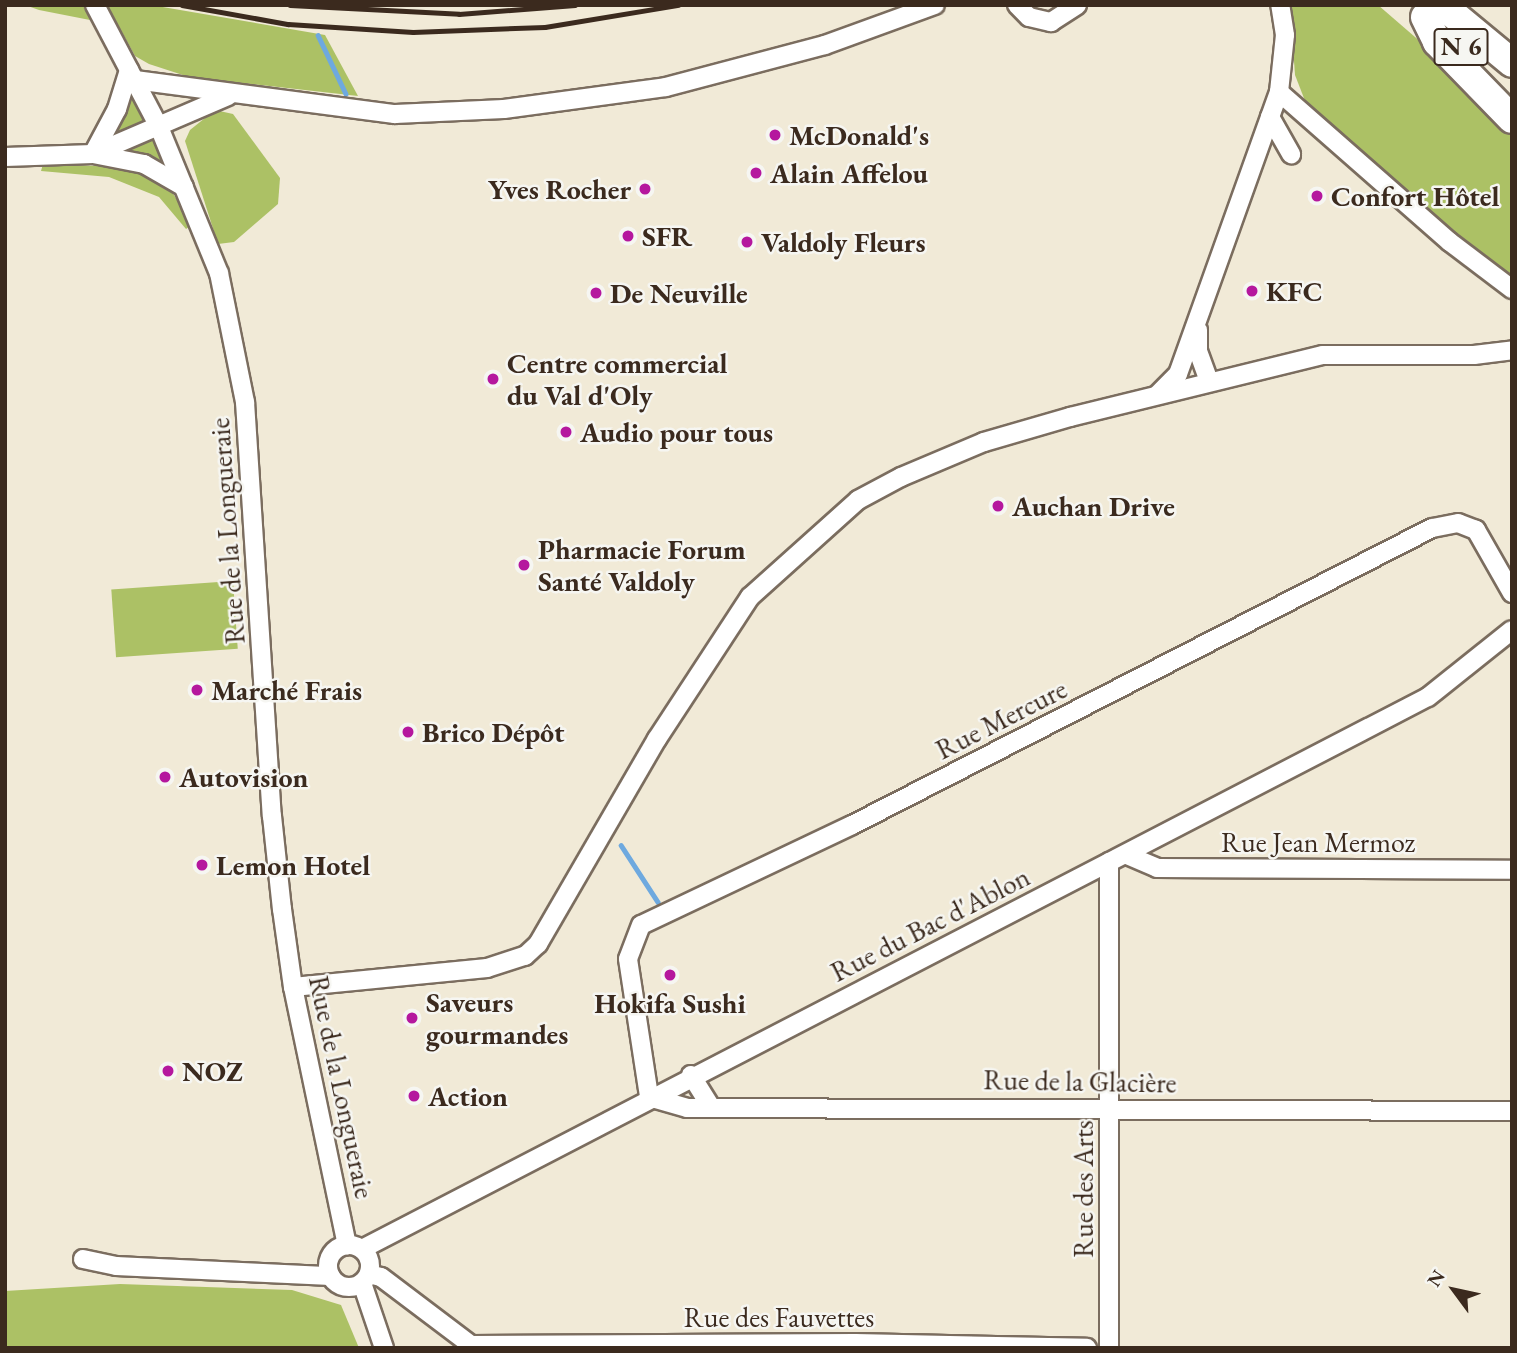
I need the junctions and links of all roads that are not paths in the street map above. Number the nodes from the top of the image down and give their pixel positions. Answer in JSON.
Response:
{"nodes":[{"id":1,"x":95,"y":5,"type":"edge"},
{"id":2,"x":935,"y":5,"type":"edge"},
{"id":3,"x":1017,"y":5,"type":"edge"},
{"id":4,"x":1077,"y":5,"type":"edge"},
{"id":5,"x":1280,"y":5,"type":"edge"},
{"id":6,"x":1472,"y":5,"type":"edge"},
{"id":7,"x":1426,"y":9,"type":"edge"},
{"id":8,"x":1512,"y":63,"type":"edge"},
{"id":9,"x":132,"y":75,"type":"junction"},
{"id":10,"x":1512,"y":89,"type":"edge"},
{"id":11,"x":1279,"y":92,"type":"junction"},
{"id":12,"x":228,"y":96,"type":"junction"},
{"id":13,"x":1270,"y":117,"type":"junction"},
{"id":14,"x":1512,"y":119,"type":"edge"},
{"id":15,"x":159,"y":127,"type":"junction"},
{"id":16,"x":93,"y":154,"type":"junction"},
{"id":17,"x":1291,"y":154,"type":"dead end"},
{"id":18,"x":5,"y":156,"type":"edge"},
{"id":19,"x":184,"y":187,"type":"junction"},
{"id":20,"x":1512,"y":289,"type":"edge"},
{"id":21,"x":1198,"y":324,"type":"junction"},
{"id":22,"x":1512,"y":350,"type":"edge"},
{"id":23,"x":1209,"y":381,"type":"junction"},
{"id":24,"x":1158,"y":394,"type":"junction"},
{"id":25,"x":1512,"y":593,"type":"edge"},
{"id":26,"x":1512,"y":630,"type":"edge"},
{"id":27,"x":1127,"y":855,"type":"junction"},
{"id":28,"x":1110,"y":862,"type":"junction"},
{"id":29,"x":1512,"y":870,"type":"edge"},
{"id":30,"x":293,"y":987,"type":"junction"},
{"id":31,"x":691,"y":1075,"type":"junction"},
{"id":32,"x":649,"y":1097,"type":"junction"},
{"id":33,"x":711,"y":1107,"type":"junction"},
{"id":34,"x":1109,"y":1108,"type":"junction"},
{"id":35,"x":1512,"y":1111,"type":"edge"},
{"id":36,"x":354,"y":1247,"type":"junction"},
{"id":37,"x":83,"y":1259,"type":"dead end"},
{"id":38,"x":331,"y":1276,"type":"junction"},
{"id":39,"x":365,"y":1278,"type":"junction"},
{"id":40,"x":473,"y":1346,"type":"edge"},
{"id":41,"x":384,"y":1348,"type":"edge"},
{"id":42,"x":1087,"y":1348,"type":"edge"},
{"id":43,"x":1109,"y":1348,"type":"edge"}],
"edges":[{"from":1,"to":9,"type":"street","name":"Rue de la Longueraie"},
{"from":2,"to":12,"type":"street"},
{"from":3,"to":4,"type":"street"},
{"from":5,"to":11,"type":"street"},
{"from":6,"to":8,"type":"main road"},
{"from":7,"to":8,"type":"main road","number":"N 6"},
{"from":7,"to":10,"type":"main road","number":"N 6"},
{"from":7,"to":14,"type":"main road"},
{"from":9,"to":12,"type":"street"},
{"from":9,"to":15,"type":"street","name":"Rue de la Longueraie"},
{"from":9,"to":16,"type":"street"},
{"from":11,"to":13,"type":"street"},
{"from":11,"to":20,"type":"street"},
{"from":12,"to":15,"type":"street"},
{"from":13,"to":17,"type":"street"},
{"from":13,"to":21,"type":"street"},
{"from":15,"to":16,"type":"street"},
{"from":15,"to":19,"type":"street","name":"Rue de la Longueraie"},
{"from":16,"to":18,"type":"street"},
{"from":16,"to":19,"type":"street"},
{"from":19,"to":30,"type":"street","name":"Rue de la Longueraie"},
{"from":21,"to":23,"type":"street"},
{"from":21,"to":24,"type":"street"},
{"from":22,"to":23,"type":"street"},
{"from":23,"to":24,"type":"street"},
{"from":24,"to":30,"type":"street"},
{"from":25,"to":32,"type":"street","name":"Rue Mercure"},
{"from":26,"to":27,"type":"street","name":"Rue du Bac d'Ablon"},
{"from":27,"to":28,"type":"street","name":"Rue du Bac d'Ablon"},
{"from":27,"to":29,"type":"street","name":"Rue Jean Mermoz"},
{"from":28,"to":31,"type":"street","name":"Rue du Bac d'Ablon"},
{"from":28,"to":34,"type":"street","name":"Rue des Arts"},
{"from":30,"to":36,"type":"street","name":"Rue de la Longueraie"},
{"from":31,"to":32,"type":"street","name":"Rue du Bac d'Ablon"},
{"from":31,"to":33,"type":"street"},
{"from":32,"to":33,"type":"street","name":"Rue de la Glacière"},
{"from":32,"to":36,"type":"street","name":"Rue du Bac d'Ablon"},
{"from":33,"to":34,"type":"street","name":"Rue de la Glacière"},
{"from":34,"to":35,"type":"street","name":"Rue de la Glacière"},
{"from":34,"to":43,"type":"street","name":"Rue des Arts"},
{"from":36,"to":38,"type":"street"},
{"from":36,"to":39,"type":"street"},
{"from":37,"to":38,"type":"street"},
{"from":38,"to":39,"type":"street"},
{"from":39,"to":40,"type":"street"},
{"from":39,"to":41,"type":"street"},
{"from":40,"to":42,"type":"street","name":"Rue des Fauvettes"}]}
